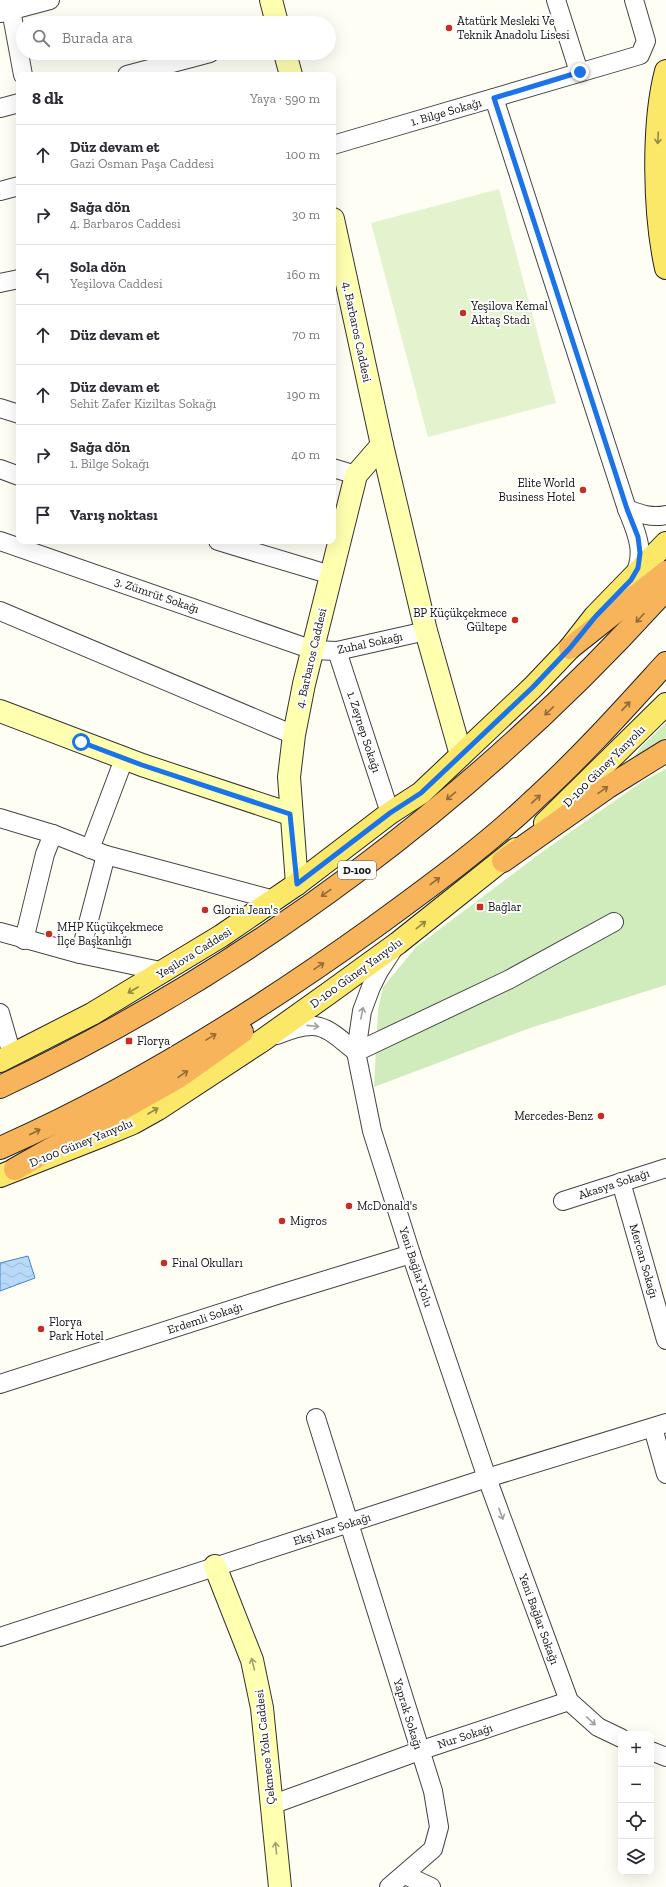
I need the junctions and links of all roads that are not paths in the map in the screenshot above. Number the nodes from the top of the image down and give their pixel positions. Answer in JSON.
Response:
{"nodes":[{"id":1,"x":50,"y":0,"type":"edge"},
{"id":2,"x":271,"y":0,"type":"edge"},
{"id":3,"x":556,"y":0,"type":"edge"},
{"id":4,"x":634,"y":0,"type":"edge"},
{"id":5,"x":6,"y":8,"type":"edge"},
{"id":6,"x":275,"y":16,"type":"edge"},
{"id":7,"x":16,"y":47,"type":"edge"},
{"id":8,"x":19,"y":60,"type":"edge"},
{"id":9,"x":184,"y":60,"type":"edge"},
{"id":10,"x":287,"y":60,"type":"edge"},
{"id":11,"x":22,"y":72,"type":"edge"},
{"id":12,"x":138,"y":72,"type":"edge"},
{"id":13,"x":290,"y":72,"type":"edge"},
{"id":14,"x":580,"y":72,"type":"junction"},
{"id":15,"x":666,"y":72,"type":"edge"},
{"id":16,"x":494,"y":98,"type":"junction"},
{"id":17,"x":16,"y":104,"type":"edge"},
{"id":18,"x":0,"y":108,"type":"edge"},
{"id":19,"x":336,"y":144,"type":"edge"},
{"id":20,"x":16,"y":187,"type":"edge"},
{"id":21,"x":0,"y":191,"type":"edge"},
{"id":22,"x":336,"y":233,"type":"edge"},
{"id":23,"x":666,"y":268,"type":"edge"},
{"id":24,"x":16,"y":280,"type":"edge"},
{"id":25,"x":0,"y":283,"type":"edge"},
{"id":26,"x":0,"y":408,"type":"edge"},
{"id":27,"x":16,"y":413,"type":"edge"},
{"id":28,"x":382,"y":445,"type":"junction"},
{"id":29,"x":0,"y":469,"type":"edge"},
{"id":30,"x":336,"y":469,"type":"edge"},
{"id":31,"x":16,"y":475,"type":"edge"},
{"id":32,"x":356,"y":475,"type":"junction"},
{"id":33,"x":627,"y":509,"type":"junction"},
{"id":34,"x":666,"y":515,"type":"edge"},
{"id":35,"x":338,"y":522,"type":"edge"},
{"id":36,"x":336,"y":537,"type":"edge"},
{"id":37,"x":0,"y":541,"type":"edge"},
{"id":38,"x":666,"y":543,"type":"edge"},
{"id":39,"x":228,"y":544,"type":"edge"},
{"id":40,"x":335,"y":544,"type":"edge"},
{"id":41,"x":666,"y":572,"type":"edge"},
{"id":42,"x":331,"y":575,"type":"junction"},
{"id":43,"x":631,"y":580,"type":"junction"},
{"id":44,"x":666,"y":589,"type":"edge"},
{"id":45,"x":2,"y":618,"type":"edge"},
{"id":46,"x":426,"y":631,"type":"junction"},
{"id":47,"x":570,"y":648,"type":"junction"},
{"id":48,"x":313,"y":650,"type":"junction"},
{"id":49,"x":337,"y":651,"type":"junction"},
{"id":50,"x":666,"y":663,"type":"edge"},
{"id":51,"x":666,"y":704,"type":"edge"},
{"id":52,"x":0,"y":711,"type":"edge"},
{"id":53,"x":294,"y":735,"type":"junction"},
{"id":54,"x":666,"y":751,"type":"edge"},
{"id":55,"x":461,"y":755,"type":"junction"},
{"id":56,"x":124,"y":759,"type":"junction"},
{"id":57,"x":390,"y":813,"type":"junction"},
{"id":58,"x":290,"y":814,"type":"junction"},
{"id":59,"x":0,"y":818,"type":"edge"},
{"id":60,"x":53,"y":834,"type":"junction"},
{"id":61,"x":90,"y":849,"type":"junction"},
{"id":62,"x":106,"y":855,"type":"junction"},
{"id":63,"x":503,"y":861,"type":"junction"},
{"id":64,"x":297,"y":884,"type":"junction"},
{"id":65,"x":274,"y":900,"type":"junction"},
{"id":66,"x":614,"y":922,"type":"dead end"},
{"id":67,"x":0,"y":932,"type":"edge"},
{"id":68,"x":24,"y":940,"type":"junction"},
{"id":69,"x":398,"y":942,"type":"junction"},
{"id":70,"x":80,"y":954,"type":"junction"},
{"id":71,"x":164,"y":972,"type":"junction"},
{"id":72,"x":287,"y":988,"type":"junction"},
{"id":73,"x":0,"y":1013,"type":"edge"},
{"id":74,"x":263,"y":1040,"type":"junction"},
{"id":75,"x":356,"y":1052,"type":"junction"},
{"id":76,"x":6,"y":1058,"type":"edge"},
{"id":77,"x":0,"y":1087,"type":"edge"},
{"id":78,"x":0,"y":1148,"type":"edge"},
{"id":79,"x":666,"y":1168,"type":"edge"},
{"id":80,"x":7,"y":1173,"type":"edge"},
{"id":81,"x":621,"y":1182,"type":"junction"},
{"id":82,"x":563,"y":1201,"type":"dead end"},
{"id":83,"x":411,"y":1254,"type":"junction"},
{"id":84,"x":666,"y":1340,"type":"edge"},
{"id":85,"x":0,"y":1384,"type":"edge"},
{"id":86,"x":316,"y":1418,"type":"dead end"},
{"id":87,"x":660,"y":1425,"type":"edge"},
{"id":88,"x":666,"y":1474,"type":"edge"},
{"id":89,"x":487,"y":1478,"type":"junction"},
{"id":90,"x":349,"y":1524,"type":"junction"},
{"id":91,"x":215,"y":1566,"type":"junction"},
{"id":92,"x":0,"y":1637,"type":"edge"},
{"id":93,"x":569,"y":1701,"type":"junction"},
{"id":94,"x":618,"y":1737,"type":"edge"},
{"id":95,"x":419,"y":1751,"type":"junction"},
{"id":96,"x":654,"y":1752,"type":"edge"},
{"id":97,"x":666,"y":1757,"type":"edge"},
{"id":98,"x":271,"y":1805,"type":"junction"},
{"id":99,"x":405,"y":1875,"type":"junction"},
{"id":100,"x":280,"y":1887,"type":"edge"},
{"id":101,"x":389,"y":1887,"type":"edge"},
{"id":102,"x":431,"y":1887,"type":"edge"}],
"edges":[{"from":1,"to":5,"type":"street"},
{"from":2,"to":6,"type":"street"},
{"from":3,"to":14,"type":"street"},
{"from":4,"to":14,"type":"street","name":"1. Bilge Sokağı"},
{"from":5,"to":7,"type":"street"},
{"from":8,"to":11,"type":"street"},
{"from":9,"to":12,"type":"street"},
{"from":10,"to":13,"type":"street"},
{"from":14,"to":16,"type":"street","name":"1. Bilge Sokağı"},
{"from":15,"to":23,"type":"main road","one_way":true},
{"from":16,"to":19,"type":"street","name":"1. Bilge Sokağı"},
{"from":16,"to":33,"type":"street"},
{"from":17,"to":18,"type":"street"},
{"from":20,"to":21,"type":"street"},
{"from":22,"to":28,"type":"street","name":"4. Barbaros Caddesi"},
{"from":24,"to":25,"type":"street"},
{"from":26,"to":27,"type":"street"},
{"from":28,"to":32,"type":"street","name":"4. Barbaros Caddesi"},
{"from":28,"to":46,"type":"street","name":"4. Barbaros Caddesi"},
{"from":29,"to":31,"type":"street"},
{"from":30,"to":32,"type":"street"},
{"from":32,"to":35,"type":"street","name":"4. Barbaros Caddesi"},
{"from":33,"to":34,"type":"street"},
{"from":33,"to":43,"type":"street"},
{"from":35,"to":36,"type":"street","name":"4. Barbaros Caddesi"},
{"from":37,"to":48,"type":"street","name":"3. Zümrüt Sokağı"},
{"from":38,"to":43,"type":"main road","name":"Yeşilova Caddesi"},
{"from":39,"to":42,"type":"street"},
{"from":40,"to":42,"type":"street","name":"4. Barbaros Caddesi"},
{"from":41,"to":47,"type":"highway"},
{"from":42,"to":48,"type":"street","name":"4. Barbaros Caddesi"},
{"from":43,"to":47,"type":"main road","name":"Yeşilova Caddesi"},
{"from":44,"to":77,"type":"highway","number":"D-100","one_way":true},
{"from":45,"to":53,"type":"street"},
{"from":46,"to":49,"type":"street","name":"Zuhal Sokağı"},
{"from":46,"to":55,"type":"street","name":"4. Barbaros Caddesi"},
{"from":47,"to":55,"type":"main road","name":"Yeşilova Caddesi"},
{"from":48,"to":49,"type":"street","name":"Zuhal Sokağı"},
{"from":48,"to":53,"type":"street","name":"4. Barbaros Caddesi"},
{"from":49,"to":57,"type":"street","name":"1. Zeynep Sokağı"},
{"from":72,"to":50,"type":"highway","one_way":true},
{"from":51,"to":63,"type":"main road","name":"D-100 Güney Yanyolu"},
{"from":52,"to":56,"type":"street"},
{"from":53,"to":58,"type":"street","name":"4. Barbaros Caddesi"},
{"from":63,"to":54,"type":"highway","one_way":true},
{"from":55,"to":57,"type":"main road","name":"Yeşilova Caddesi"},
{"from":56,"to":58,"type":"street"},
{"from":56,"to":61,"type":"street"},
{"from":57,"to":64,"type":"main road","name":"Yeşilova Caddesi"},
{"from":58,"to":64,"type":"street","name":"4. Barbaros Caddesi"},
{"from":59,"to":60,"type":"street"},
{"from":60,"to":61,"type":"street"},
{"from":60,"to":68,"type":"street"},
{"from":61,"to":62,"type":"street"},
{"from":62,"to":65,"type":"street"},
{"from":62,"to":70,"type":"street"},
{"from":69,"to":63,"type":"main road","name":"D-100 Güney Yanyolu","one_way":true},
{"from":64,"to":65,"type":"main road","name":"Yeşilova Caddesi"},
{"from":65,"to":71,"type":"main road","name":"Yeşilova Caddesi"},
{"from":66,"to":75,"type":"street"},
{"from":67,"to":68,"type":"street"},
{"from":68,"to":70,"type":"street"},
{"from":69,"to":74,"type":"main road","name":"D-100 Güney Yanyolu"},
{"from":75,"to":69,"type":"street","name":"Yeni Bağlar Yolu","one_way":true},
{"from":70,"to":71,"type":"street"},
{"from":71,"to":76,"type":"main road","name":"Yeşilova Caddesi","one_way":true},
{"from":78,"to":72,"type":"highway","one_way":true},
{"from":80,"to":72,"type":"highway","one_way":true},
{"from":73,"to":76,"type":"street"},
{"from":74,"to":75,"type":"street","one_way":true},
{"from":80,"to":74,"type":"main road","name":"D-100 Güney Yanyolu","one_way":true},
{"from":75,"to":83,"type":"street","name":"Yeni Bağlar Yolu"},
{"from":79,"to":81,"type":"street","name":"Akasya Sokağı"},
{"from":81,"to":82,"type":"street","name":"Akasya Sokağı"},
{"from":81,"to":84,"type":"street","name":"Mercan Sokağı"},
{"from":83,"to":85,"type":"street","name":"Erdemli Sokağı"},
{"from":83,"to":89,"type":"street","name":"Yeni Bağlar Yolu"},
{"from":86,"to":90,"type":"street","name":"Yaprak Sokağı"},
{"from":87,"to":88,"type":"street"},
{"from":87,"to":89,"type":"street","name":"Ekşi Nar Sokağı"},
{"from":89,"to":90,"type":"street","name":"Ekşi Nar Sokağı"},
{"from":89,"to":93,"type":"street","name":"Yeni Bağlar Sokağı","one_way":true},
{"from":90,"to":91,"type":"street","name":"Ekşi Nar Sokağı"},
{"from":90,"to":95,"type":"street","name":"Yaprak Sokağı"},
{"from":91,"to":92,"type":"street","name":"Ekşi Nar Sokağı"},
{"from":98,"to":91,"type":"street","name":"Çekmece Yolu Caddesi","one_way":true},
{"from":93,"to":94,"type":"street","name":"Yeni Bağlar Sokağı","one_way":true},
{"from":93,"to":95,"type":"street","name":"Nur Sokağı"},
{"from":95,"to":98,"type":"street","name":"Nur Sokağı"},
{"from":95,"to":99,"type":"street","name":"Yaprak Sokağı"},
{"from":96,"to":97,"type":"street"},
{"from":100,"to":98,"type":"street","name":"Çekmece Yolu Caddesi","one_way":true},
{"from":99,"to":101,"type":"street","name":"Yaprak Sokağı"},
{"from":99,"to":102,"type":"street"}]}
